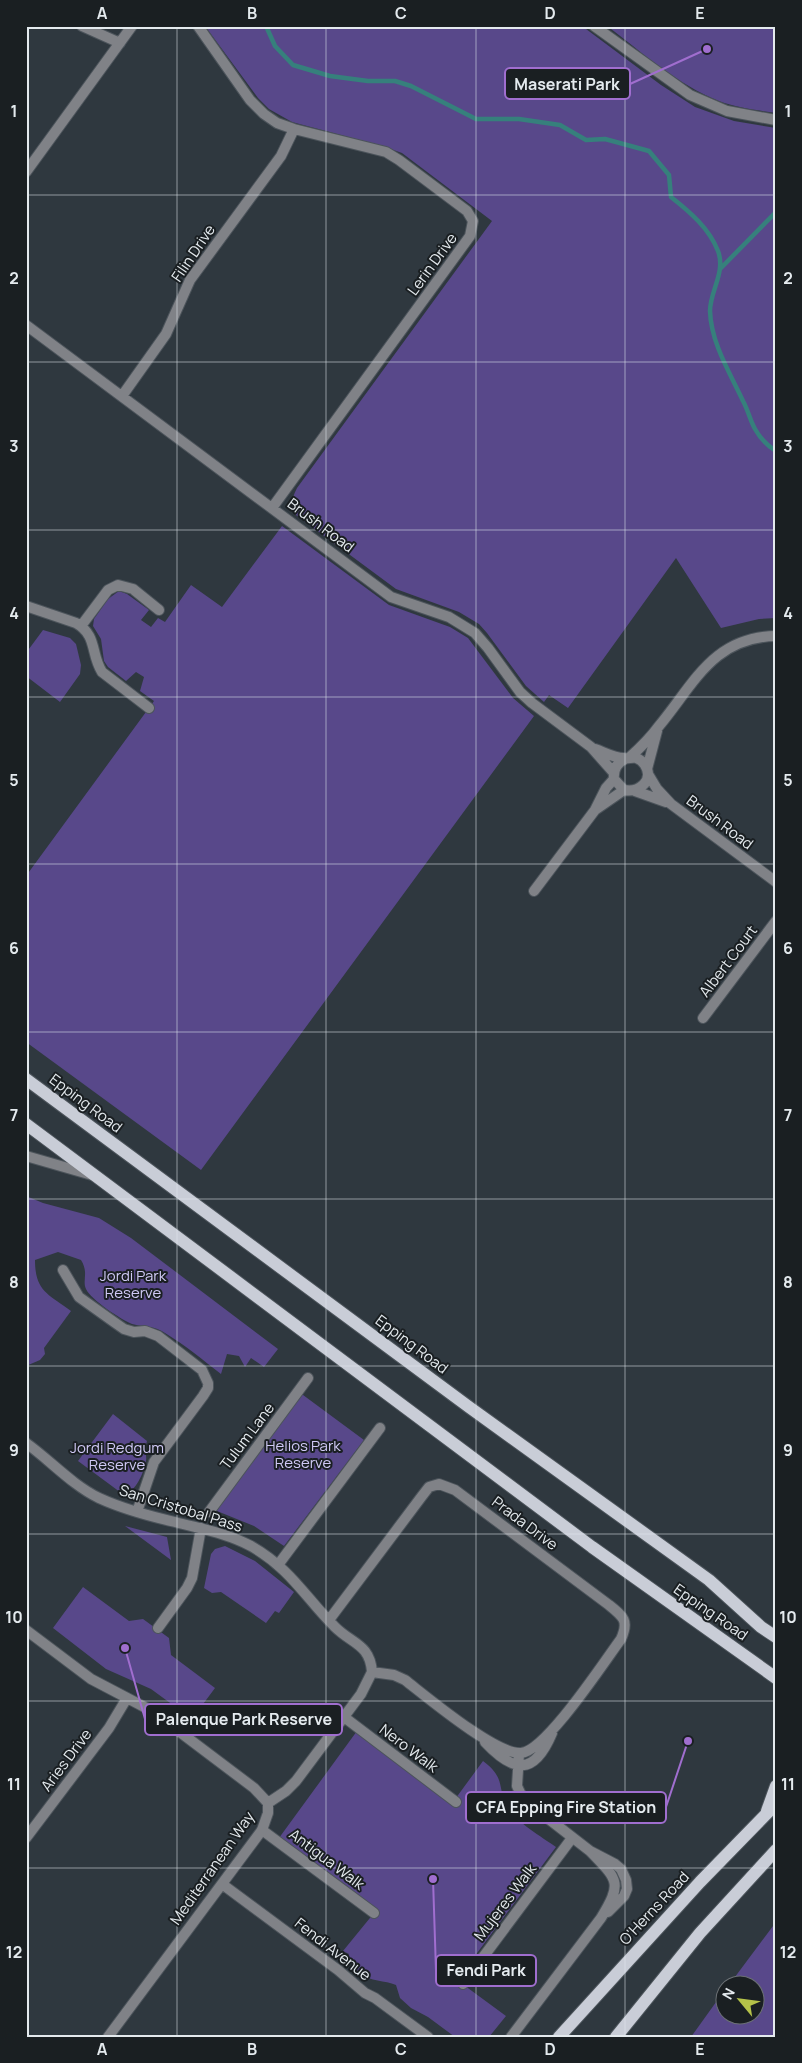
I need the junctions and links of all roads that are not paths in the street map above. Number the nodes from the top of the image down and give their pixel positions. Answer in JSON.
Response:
{"nodes":[{"id":1,"x":82,"y":26,"type":"edge"},
{"id":2,"x":132,"y":26,"type":"edge"},
{"id":3,"x":198,"y":26,"type":"edge"},
{"id":4,"x":594,"y":26,"type":"edge"},
{"id":5,"x":120,"y":43,"type":"junction"},
{"id":6,"x":776,"y":120,"type":"edge"},
{"id":7,"x":294,"y":129,"type":"junction"},
{"id":8,"x":26,"y":172,"type":"edge"},
{"id":9,"x":26,"y":325,"type":"edge"},
{"id":10,"x":122,"y":396,"type":"junction"},
{"id":11,"x":272,"y":508,"type":"junction"},
{"id":12,"x":26,"y":606,"type":"edge"},
{"id":13,"x":159,"y":610,"type":"dead end"},
{"id":14,"x":81,"y":626,"type":"junction"},
{"id":15,"x":776,"y":636,"type":"edge"},
{"id":16,"x":149,"y":708,"type":"dead end"},
{"id":17,"x":658,"y":728,"type":"junction"},
{"id":18,"x":591,"y":747,"type":"junction"},
{"id":19,"x":628,"y":758,"type":"junction"},
{"id":20,"x":647,"y":771,"type":"junction"},
{"id":21,"x":614,"y":776,"type":"junction"},
{"id":22,"x":624,"y":790,"type":"junction"},
{"id":23,"x":635,"y":791,"type":"junction"},
{"id":24,"x":671,"y":804,"type":"junction"},
{"id":25,"x":595,"y":810,"type":"junction"},
{"id":26,"x":776,"y":882,"type":"edge"},
{"id":27,"x":534,"y":891,"type":"dead end"},
{"id":28,"x":776,"y":921,"type":"edge"},
{"id":29,"x":703,"y":1018,"type":"dead end"},
{"id":30,"x":26,"y":1079,"type":"edge"},
{"id":31,"x":26,"y":1124,"type":"edge"},
{"id":32,"x":26,"y":1156,"type":"edge"},
{"id":33,"x":93,"y":1175,"type":"junction"},
{"id":34,"x":63,"y":1270,"type":"dead end"},
{"id":35,"x":308,"y":1378,"type":"dead end"},
{"id":36,"x":380,"y":1428,"type":"dead end"},
{"id":37,"x":26,"y":1443,"type":"edge"},
{"id":38,"x":137,"y":1512,"type":"junction"},
{"id":39,"x":209,"y":1512,"type":"dead end"},
{"id":40,"x":201,"y":1528,"type":"junction"},
{"id":41,"x":278,"y":1565,"type":"junction"},
{"id":42,"x":329,"y":1620,"type":"junction"},
{"id":43,"x":158,"y":1628,"type":"dead end"},
{"id":44,"x":26,"y":1630,"type":"edge"},
{"id":45,"x":776,"y":1637,"type":"edge"},
{"id":46,"x":372,"y":1672,"type":"junction"},
{"id":47,"x":776,"y":1678,"type":"edge"},
{"id":48,"x":127,"y":1698,"type":"junction"},
{"id":49,"x":344,"y":1717,"type":"junction"},
{"id":50,"x":554,"y":1729,"type":"junction"},
{"id":51,"x":479,"y":1736,"type":"junction"},
{"id":52,"x":519,"y":1754,"type":"junction"},
{"id":53,"x":518,"y":1765,"type":"junction"},
{"id":54,"x":776,"y":1786,"type":"edge"},
{"id":55,"x":456,"y":1802,"type":"dead end"},
{"id":56,"x":268,"y":1803,"type":"junction"},
{"id":57,"x":776,"y":1804,"type":"edge"},
{"id":58,"x":766,"y":1816,"type":"junction"},
{"id":59,"x":262,"y":1830,"type":"junction"},
{"id":60,"x":26,"y":1838,"type":"edge"},
{"id":61,"x":572,"y":1838,"type":"junction"},
{"id":62,"x":776,"y":1850,"type":"edge"},
{"id":63,"x":222,"y":1884,"type":"junction"},
{"id":64,"x":374,"y":1913,"type":"dead end"},
{"id":65,"x":463,"y":1984,"type":"dead end"},
{"id":66,"x":110,"y":2033,"type":"edge"},
{"id":67,"x":122,"y":2037,"type":"edge"},
{"id":68,"x":428,"y":2037,"type":"edge"},
{"id":69,"x":511,"y":2037,"type":"edge"},
{"id":70,"x":559,"y":2037,"type":"edge"},
{"id":71,"x":616,"y":2037,"type":"edge"}],
"edges":[{"from":1,"to":5,"type":"street"},
{"from":2,"to":5,"type":"street"},
{"from":3,"to":7,"type":"street","name":"Lerin Drive"},
{"from":4,"to":6,"type":"street"},
{"from":5,"to":8,"type":"street"},
{"from":7,"to":10,"type":"street","name":"Filin Drive"},
{"from":7,"to":11,"type":"street","name":"Lerin Drive"},
{"from":9,"to":10,"type":"street","name":"Brush Road"},
{"from":10,"to":11,"type":"street","name":"Brush Road"},
{"from":11,"to":18,"type":"street","name":"Brush Road"},
{"from":12,"to":14,"type":"street"},
{"from":13,"to":14,"type":"street"},
{"from":14,"to":16,"type":"street"},
{"from":15,"to":17,"type":"street"},
{"from":17,"to":19,"type":"street"},
{"from":17,"to":20,"type":"street"},
{"from":18,"to":19,"type":"street","name":"Brush Road"},
{"from":18,"to":21,"type":"street","name":"Brush Road"},
{"from":19,"to":20,"type":"street"},
{"from":19,"to":21,"type":"street"},
{"from":20,"to":23,"type":"street"},
{"from":20,"to":24,"type":"street","name":"Brush Road"},
{"from":21,"to":22,"type":"street"},
{"from":21,"to":25,"type":"street"},
{"from":22,"to":23,"type":"street"},
{"from":22,"to":25,"type":"street"},
{"from":23,"to":24,"type":"street","name":"Brush Road"},
{"from":24,"to":26,"type":"street","name":"Brush Road"},
{"from":25,"to":27,"type":"street"},
{"from":28,"to":29,"type":"street","name":"Albert Court"},
{"from":30,"to":45,"type":"main road","name":"Epping Road"},
{"from":31,"to":33,"type":"main road","name":"Epping Road"},
{"from":32,"to":33,"type":"street"},
{"from":33,"to":47,"type":"main road","name":"Epping Road"},
{"from":34,"to":38,"type":"street"},
{"from":35,"to":39,"type":"street","name":"Tulum Lane"},
{"from":36,"to":41,"type":"street"},
{"from":37,"to":38,"type":"street","name":"San Cristobal Pass"},
{"from":38,"to":40,"type":"street","name":"San Cristobal Pass"},
{"from":40,"to":41,"type":"street","name":"San Cristobal Pass"},
{"from":40,"to":43,"type":"street"},
{"from":41,"to":42,"type":"street","name":"San Cristobal Pass"},
{"from":42,"to":46,"type":"street","name":"San Cristobal Pass"},
{"from":42,"to":50,"type":"street","name":"Prada Drive"},
{"from":44,"to":48,"type":"street"},
{"from":46,"to":49,"type":"street","name":"Mediterranean Way"},
{"from":46,"to":51,"type":"street"},
{"from":48,"to":56,"type":"street"},
{"from":48,"to":60,"type":"street","name":"Aries Drive"},
{"from":49,"to":55,"type":"street","name":"Nero Walk"},
{"from":49,"to":56,"type":"street","name":"Mediterranean Way"},
{"from":50,"to":52,"type":"street","name":"Prada Drive"},
{"from":50,"to":53,"type":"street","name":"Prada Drive"},
{"from":51,"to":52,"type":"street"},
{"from":51,"to":53,"type":"street"},
{"from":52,"to":53,"type":"street"},
{"from":53,"to":61,"type":"street"},
{"from":54,"to":58,"type":"main road"},
{"from":56,"to":59,"type":"street","name":"Mediterranean Way"},
{"from":57,"to":58,"type":"main road","name":"O'Herns Road"},
{"from":58,"to":70,"type":"main road","name":"O'Herns Road"},
{"from":59,"to":63,"type":"street","name":"Mediterranean Way"},
{"from":59,"to":64,"type":"street","name":"Antigua Walk"},
{"from":61,"to":65,"type":"street","name":"Mujeres Walk"},
{"from":61,"to":69,"type":"street"},
{"from":62,"to":71,"type":"main road"},
{"from":63,"to":66,"type":"street","name":"Mediterranean Way"},
{"from":63,"to":68,"type":"street","name":"Fendi Avenue"},
{"from":66,"to":67,"type":"street"}]}
